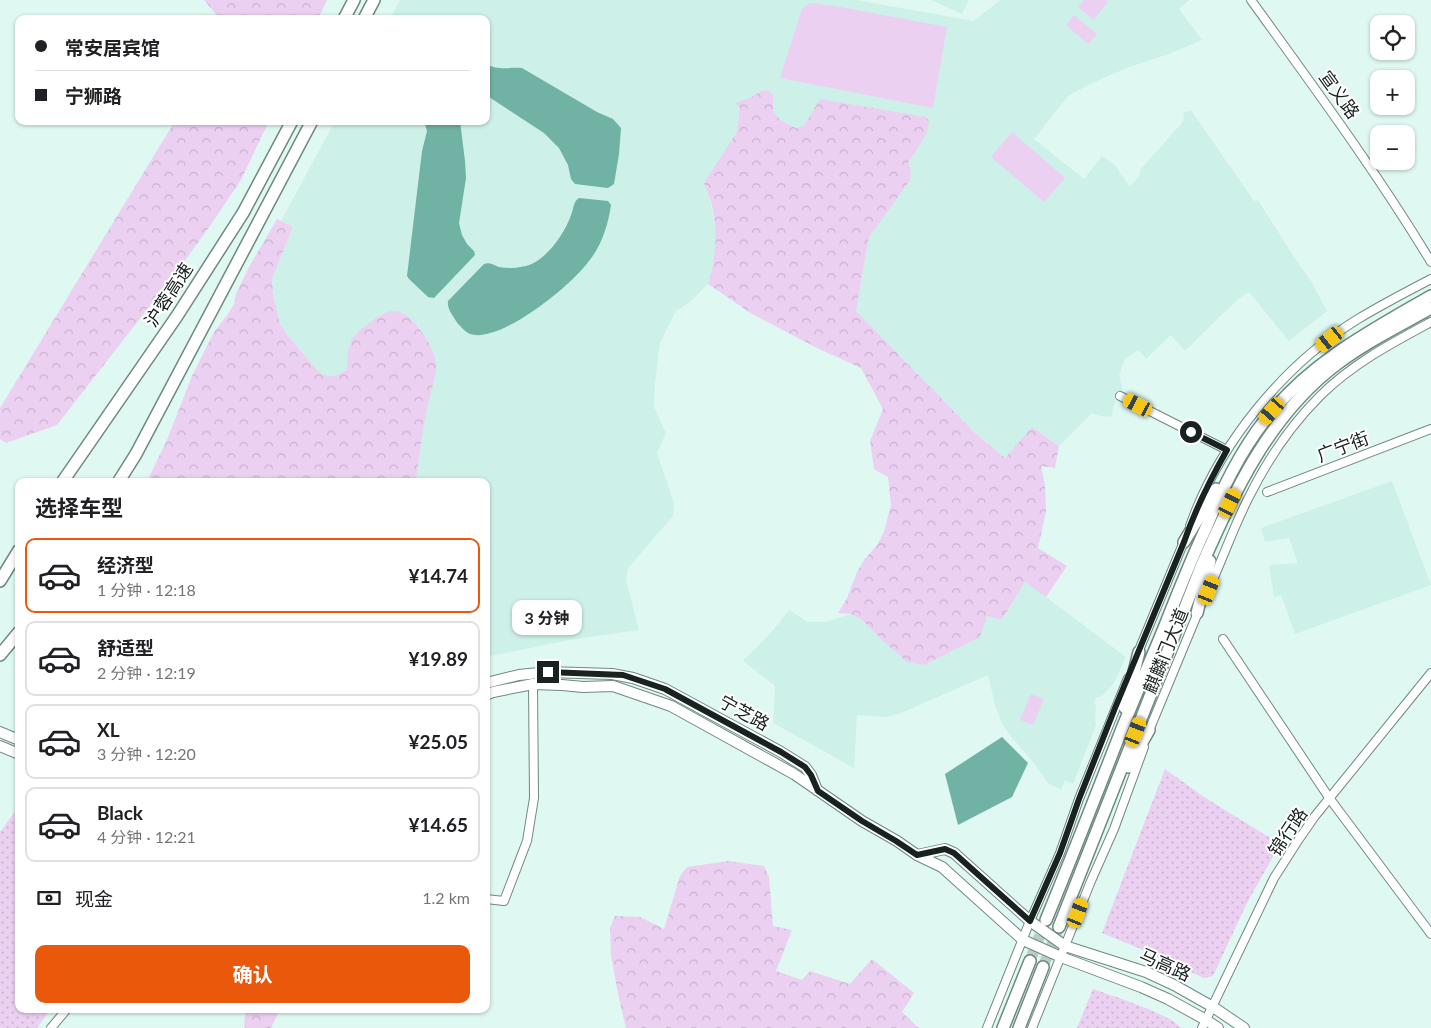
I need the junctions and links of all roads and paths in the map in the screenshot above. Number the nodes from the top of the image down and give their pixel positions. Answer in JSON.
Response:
{"nodes":[{"id":1,"x":354,"y":0,"type":"edge"},
{"id":2,"x":374,"y":0,"type":"edge"},
{"id":3,"x":1250,"y":0,"type":"edge"},
{"id":4,"x":346,"y":15,"type":"edge"},
{"id":5,"x":366,"y":15,"type":"edge"},
{"id":6,"x":290,"y":125,"type":"edge"},
{"id":7,"x":310,"y":125,"type":"edge"},
{"id":8,"x":1431,"y":262,"type":"edge"},
{"id":9,"x":1431,"y":279,"type":"edge"},
{"id":10,"x":1431,"y":296,"type":"edge"},
{"id":11,"x":1431,"y":308,"type":"edge"},
{"id":12,"x":1431,"y":322,"type":"edge"},
{"id":13,"x":1120,"y":396,"type":"dead end"},
{"id":14,"x":1431,"y":429,"type":"edge"},
{"id":15,"x":1227,"y":450,"type":"junction"},
{"id":16,"x":1244,"y":452,"type":"junction"},
{"id":17,"x":65,"y":478,"type":"edge"},
{"id":18,"x":121,"y":478,"type":"edge"},
{"id":19,"x":1266,"y":492,"type":"dead end"},
{"id":20,"x":1218,"y":529,"type":"junction"},
{"id":21,"x":1184,"y":542,"type":"junction"},
{"id":22,"x":15,"y":557,"type":"edge"},
{"id":23,"x":0,"y":581,"type":"edge"},
{"id":24,"x":1197,"y":613,"type":"junction"},
{"id":25,"x":15,"y":637,"type":"edge"},
{"id":26,"x":1223,"y":639,"type":"dead end"},
{"id":27,"x":1139,"y":652,"type":"junction"},
{"id":28,"x":0,"y":655,"type":"edge"},
{"id":29,"x":1431,"y":673,"type":"edge"},
{"id":30,"x":490,"y":682,"type":"edge"},
{"id":31,"x":533,"y":684,"type":"junction"},
{"id":32,"x":490,"y":694,"type":"edge"},
{"id":33,"x":1150,"y":730,"type":"junction"},
{"id":34,"x":0,"y":732,"type":"edge"},
{"id":35,"x":15,"y":738,"type":"edge"},
{"id":36,"x":1117,"y":741,"type":"junction"},
{"id":37,"x":0,"y":746,"type":"edge"},
{"id":38,"x":15,"y":752,"type":"edge"},
{"id":39,"x":818,"y":791,"type":"junction"},
{"id":40,"x":1330,"y":799,"type":"junction"},
{"id":41,"x":1109,"y":801,"type":"junction"},
{"id":42,"x":917,"y":855,"type":"junction"},
{"id":43,"x":490,"y":899,"type":"edge"},
{"id":44,"x":1046,"y":920,"type":"tunnel mouth"},
{"id":45,"x":1030,"y":921,"type":"junction"},
{"id":46,"x":1059,"y":927,"type":"tunnel mouth"},
{"id":47,"x":1431,"y":934,"type":"edge"},
{"id":48,"x":1023,"y":940,"type":"junction"},
{"id":49,"x":1066,"y":946,"type":"junction"},
{"id":50,"x":1061,"y":957,"type":"junction"},
{"id":51,"x":1030,"y":961,"type":"tunnel mouth"},
{"id":52,"x":1043,"y":967,"type":"tunnel mouth"},
{"id":53,"x":1214,"y":1007,"type":"junction"},
{"id":54,"x":63,"y":1013,"type":"edge"},
{"id":55,"x":1204,"y":1024,"type":"edge"},
{"id":56,"x":52,"y":1028,"type":"edge"},
{"id":57,"x":987,"y":1028,"type":"edge"},
{"id":58,"x":1003,"y":1028,"type":"edge"},
{"id":59,"x":1019,"y":1028,"type":"edge"},
{"id":60,"x":1032,"y":1028,"type":"edge"},
{"id":61,"x":1218,"y":1028,"type":"edge"},
{"id":62,"x":1244,"y":1028,"type":"edge"}],
"edges":[{"from":1,"to":4,"type":"highway"},
{"from":2,"to":5,"type":"highway"},
{"from":3,"to":8,"type":"street","name":"宣义路"},
{"from":6,"to":17,"type":"highway","name":"沪蓉高速"},
{"from":7,"to":18,"type":"highway"},
{"from":9,"to":15,"type":"street","name":"麒麟门大道"},
{"from":10,"to":16,"type":"highway"},
{"from":11,"to":20,"type":"highway"},
{"from":12,"to":24,"type":"street","name":"麒麟门大道"},
{"from":13,"to":15,"type":"street"},
{"from":14,"to":19,"type":"street","name":"广宁街"},
{"from":15,"to":21,"type":"street","name":"麒麟门大道"},
{"from":16,"to":21,"type":"highway"},
{"from":16,"to":36,"type":"highway"},
{"from":20,"to":24,"type":"highway"},
{"from":20,"to":41,"type":"highway"},
{"from":21,"to":27,"type":"street","name":"麒麟门大道"},
{"from":22,"to":23,"type":"highway"},
{"from":24,"to":33,"type":"street","name":"麒麟门大道"},
{"from":25,"to":28,"type":"highway"},
{"from":26,"to":40,"type":"street"},
{"from":27,"to":36,"type":"highway"},
{"from":27,"to":45,"type":"street","name":"麒麟门大道"},
{"from":29,"to":40,"type":"street","name":"锦行路"},
{"from":30,"to":39,"type":"main road","name":"宁芝路"},
{"from":31,"to":32,"type":"main road"},
{"from":31,"to":39,"type":"main road","name":"宁芝路"},
{"from":31,"to":43,"type":"street"},
{"from":33,"to":41,"type":"highway"},
{"from":33,"to":49,"type":"street","name":"麒麟门大道"},
{"from":34,"to":35,"type":"main road"},
{"from":36,"to":44,"type":"highway"},
{"from":37,"to":38,"type":"main road"},
{"from":39,"to":42,"type":"main road","name":"宁芝路"},
{"from":40,"to":47,"type":"street"},
{"from":40,"to":53,"type":"street","name":"锦行路"},
{"from":41,"to":46,"type":"highway"},
{"from":42,"to":45,"type":"main road"},
{"from":42,"to":48,"type":"main road","name":"宁芝路"},
{"from":45,"to":48,"type":"street","name":"麒麟门大道"},
{"from":45,"to":49,"type":"main road","name":"马高路"},
{"from":48,"to":50,"type":"main road","name":"马高路"},
{"from":48,"to":57,"type":"street","name":"麒麟门大道"},
{"from":49,"to":50,"type":"street","name":"麒麟门大道"},
{"from":49,"to":53,"type":"main road","name":"马高路"},
{"from":50,"to":55,"type":"main road","name":"马高路"},
{"from":50,"to":60,"type":"street"},
{"from":51,"to":58,"type":"highway"},
{"from":52,"to":59,"type":"highway"},
{"from":53,"to":55,"type":"street","name":"锦行路"},
{"from":53,"to":62,"type":"main road","name":"马高路"},
{"from":54,"to":56,"type":"street"},
{"from":55,"to":61,"type":"main road","name":"马高路"}]}
